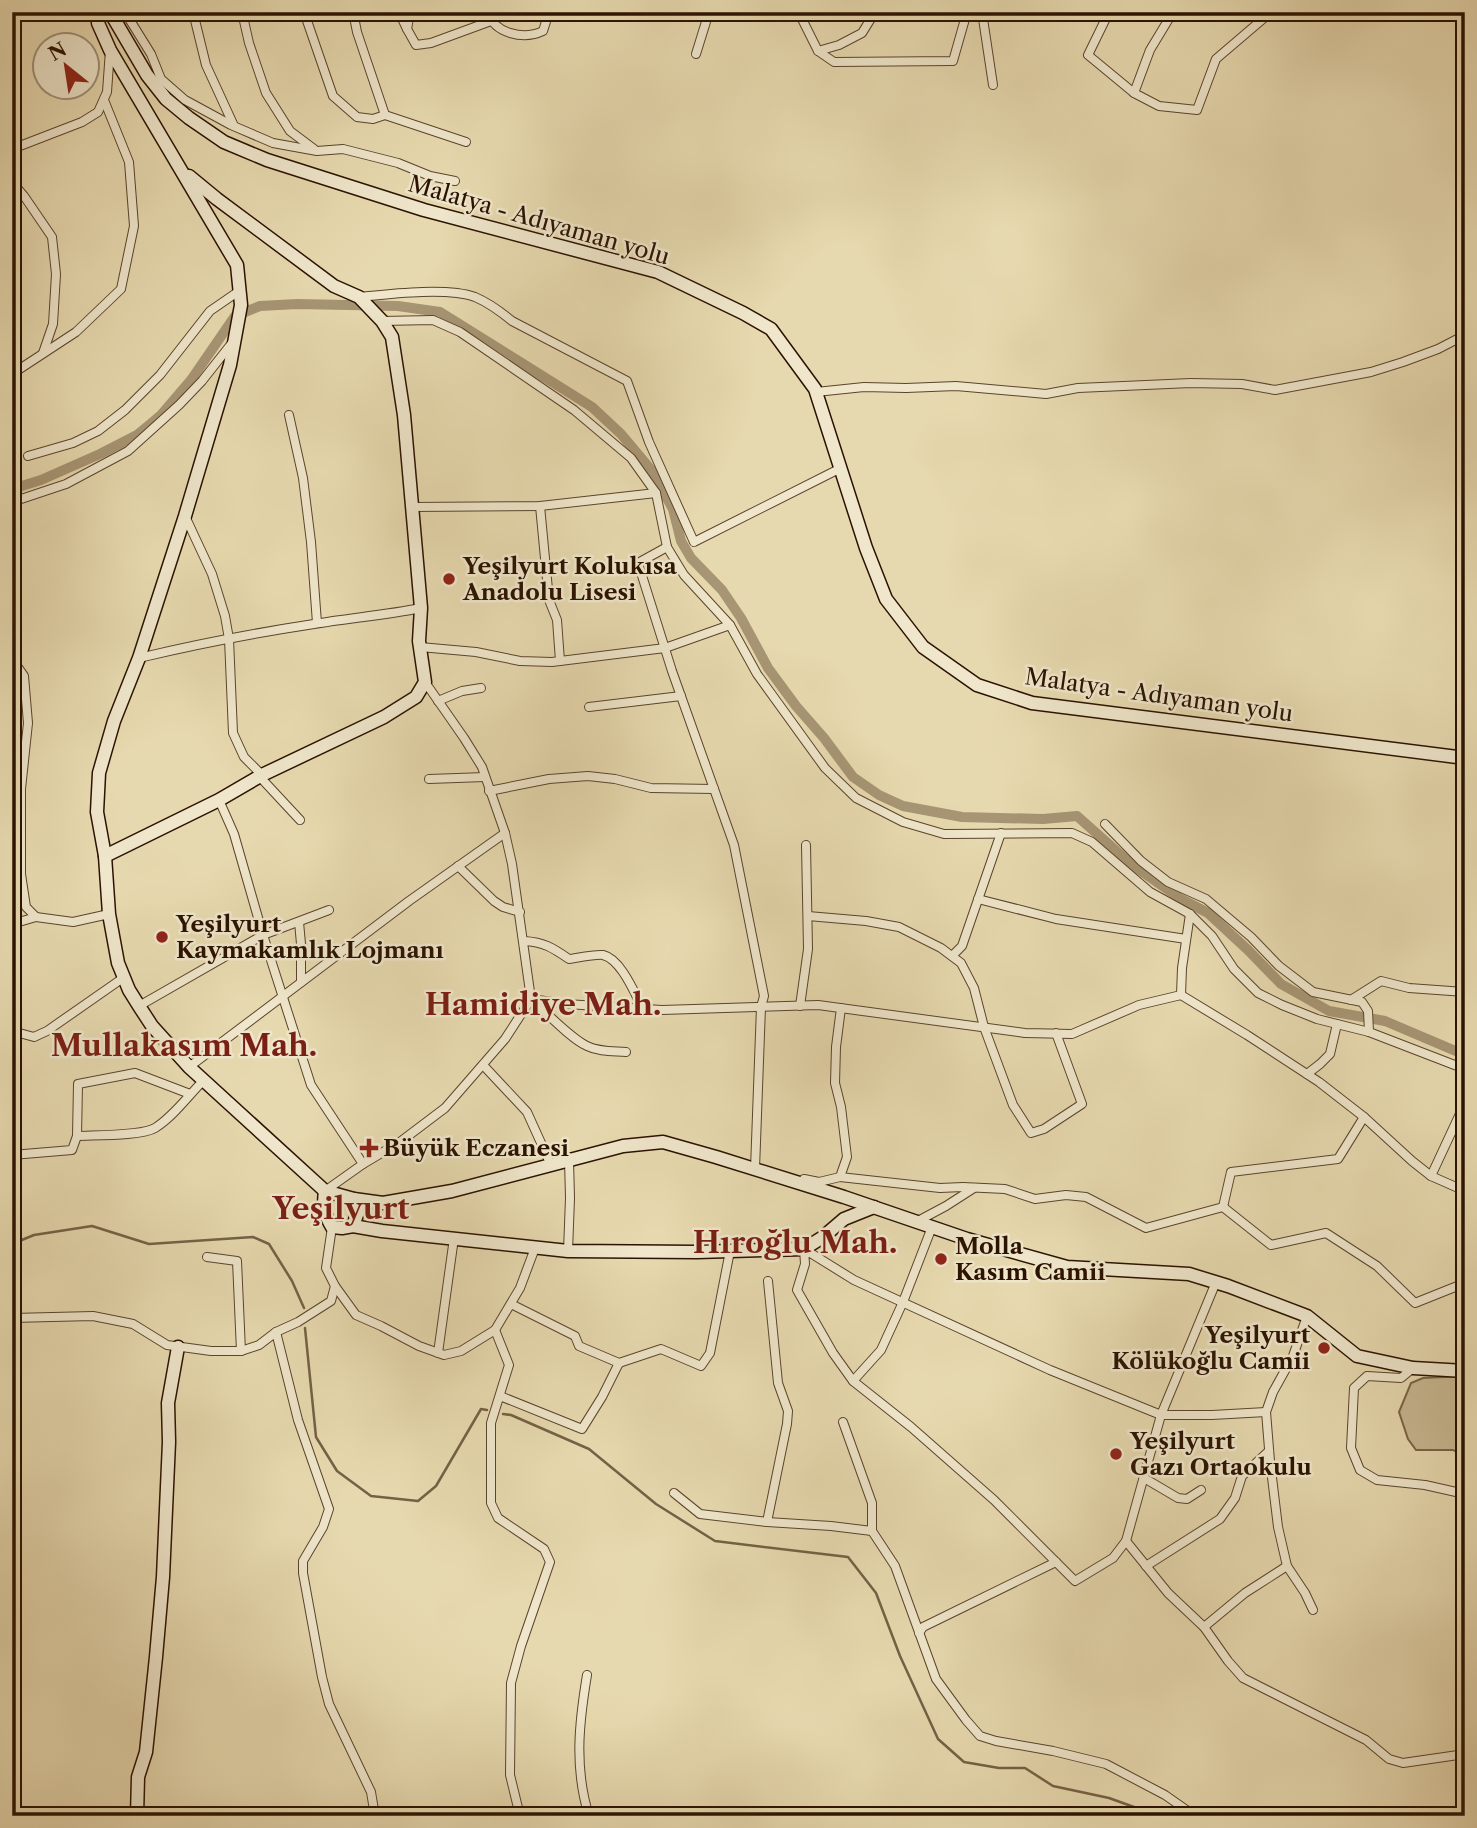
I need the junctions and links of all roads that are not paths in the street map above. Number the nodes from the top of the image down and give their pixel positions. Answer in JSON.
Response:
{"nodes":[{"id":1,"x":98,"y":12,"type":"edge"},
{"id":2,"x":193,"y":12,"type":"edge"},
{"id":3,"x":242,"y":12,"type":"edge"},
{"id":4,"x":304,"y":12,"type":"edge"},
{"id":5,"x":353,"y":12,"type":"edge"},
{"id":6,"x":399,"y":12,"type":"edge"},
{"id":7,"x":410,"y":12,"type":"edge"},
{"id":8,"x":549,"y":12,"type":"edge"},
{"id":9,"x":709,"y":12,"type":"edge"},
{"id":10,"x":729,"y":12,"type":"edge"},
{"id":11,"x":748,"y":12,"type":"edge"},
{"id":12,"x":754,"y":12,"type":"edge"},
{"id":13,"x":875,"y":12,"type":"edge"},
{"id":14,"x":967,"y":12,"type":"edge"},
{"id":15,"x":982,"y":12,"type":"edge"},
{"id":16,"x":1109,"y":12,"type":"edge"},
{"id":17,"x":1173,"y":12,"type":"edge"},
{"id":18,"x":1271,"y":12,"type":"edge"},
{"id":19,"x":110,"y":13,"type":"edge"},
{"id":20,"x":801,"y":15,"type":"edge"},
{"id":21,"x":489,"y":17,"type":"edge"},
{"id":22,"x":407,"y":29,"type":"junction"},
{"id":23,"x":110,"y":51,"type":"junction"},
{"id":24,"x":818,"y":51,"type":"junction"},
{"id":25,"x":695,"y":54,"type":"dead end"},
{"id":26,"x":993,"y":85,"type":"dead end"},
{"id":27,"x":1134,"y":93,"type":"junction"},
{"id":28,"x":104,"y":100,"type":"junction"},
{"id":29,"x":385,"y":115,"type":"junction"},
{"id":30,"x":234,"y":126,"type":"junction"},
{"id":31,"x":466,"y":142,"type":"dead end"},
{"id":32,"x":12,"y":149,"type":"edge"},
{"id":33,"x":317,"y":151,"type":"junction"},
{"id":34,"x":181,"y":169,"type":"junction"},
{"id":35,"x":455,"y":181,"type":"dead end"},
{"id":36,"x":12,"y":182,"type":"edge"},
{"id":37,"x":239,"y":291,"type":"junction"},
{"id":38,"x":365,"y":303,"type":"junction"},
{"id":39,"x":382,"y":321,"type":"junction"},
{"id":40,"x":1465,"y":335,"type":"edge"},
{"id":41,"x":236,"y":338,"type":"junction"},
{"id":42,"x":43,"y":354,"type":"junction"},
{"id":43,"x":12,"y":374,"type":"edge"},
{"id":44,"x":816,"y":392,"type":"junction"},
{"id":45,"x":289,"y":415,"type":"dead end"},
{"id":46,"x":27,"y":456,"type":"dead end"},
{"id":47,"x":841,"y":468,"type":"junction"},
{"id":48,"x":656,"y":493,"type":"junction"},
{"id":49,"x":12,"y":502,"type":"edge"},
{"id":50,"x":540,"y":506,"type":"junction"},
{"id":51,"x":412,"y":507,"type":"junction"},
{"id":52,"x":185,"y":516,"type":"junction"},
{"id":53,"x":667,"y":547,"type":"junction"},
{"id":54,"x":421,"y":608,"type":"junction"},
{"id":55,"x":317,"y":623,"type":"junction"},
{"id":56,"x":730,"y":625,"type":"junction"},
{"id":57,"x":229,"y":639,"type":"junction"},
{"id":58,"x":420,"y":647,"type":"junction"},
{"id":59,"x":665,"y":648,"type":"junction"},
{"id":60,"x":139,"y":657,"type":"junction"},
{"id":61,"x":12,"y":659,"type":"edge"},
{"id":62,"x":559,"y":661,"type":"junction"},
{"id":63,"x":425,"y":682,"type":"junction"},
{"id":64,"x":481,"y":688,"type":"dead end"},
{"id":65,"x":681,"y":696,"type":"junction"},
{"id":66,"x":438,"y":701,"type":"junction"},
{"id":67,"x":589,"y":707,"type":"dead end"},
{"id":68,"x":1465,"y":758,"type":"edge"},
{"id":69,"x":261,"y":776,"type":"junction"},
{"id":70,"x":485,"y":777,"type":"junction"},
{"id":71,"x":429,"y":779,"type":"dead end"},
{"id":72,"x":714,"y":789,"type":"junction"},
{"id":73,"x":489,"y":791,"type":"junction"},
{"id":74,"x":219,"y":800,"type":"junction"},
{"id":75,"x":300,"y":820,"type":"dead end"},
{"id":76,"x":1105,"y":824,"type":"dead end"},
{"id":77,"x":505,"y":833,"type":"junction"},
{"id":78,"x":1001,"y":833,"type":"junction"},
{"id":79,"x":17,"y":836,"type":"edge"},
{"id":80,"x":806,"y":845,"type":"dead end"},
{"id":81,"x":105,"y":856,"type":"junction"},
{"id":82,"x":16,"y":862,"type":"edge"},
{"id":83,"x":458,"y":866,"type":"junction"},
{"id":84,"x":978,"y":899,"type":"junction"},
{"id":85,"x":329,"y":910,"type":"dead end"},
{"id":86,"x":520,"y":912,"type":"junction"},
{"id":87,"x":110,"y":914,"type":"junction"},
{"id":88,"x":1190,"y":915,"type":"junction"},
{"id":89,"x":808,"y":916,"type":"junction"},
{"id":90,"x":36,"y":917,"type":"junction"},
{"id":91,"x":299,"y":922,"type":"junction"},
{"id":92,"x":12,"y":925,"type":"edge"},
{"id":93,"x":263,"y":935,"type":"junction"},
{"id":94,"x":1186,"y":939,"type":"junction"},
{"id":95,"x":524,"y":941,"type":"junction"},
{"id":96,"x":952,"y":956,"type":"junction"},
{"id":97,"x":124,"y":978,"type":"junction"},
{"id":98,"x":301,"y":982,"type":"junction"},
{"id":99,"x":1465,"y":992,"type":"edge"},
{"id":100,"x":283,"y":995,"type":"junction"},
{"id":101,"x":1181,"y":995,"type":"junction"},
{"id":102,"x":531,"y":999,"type":"junction"},
{"id":103,"x":1351,"y":1000,"type":"junction"},
{"id":104,"x":139,"y":1006,"type":"junction"},
{"id":105,"x":800,"y":1006,"type":"junction"},
{"id":106,"x":761,"y":1007,"type":"junction"},
{"id":107,"x":841,"y":1008,"type":"junction"},
{"id":108,"x":643,"y":1009,"type":"junction"},
{"id":109,"x":1337,"y":1024,"type":"junction"},
{"id":110,"x":984,"y":1027,"type":"junction"},
{"id":111,"x":1369,"y":1027,"type":"junction"},
{"id":112,"x":12,"y":1031,"type":"edge"},
{"id":113,"x":1056,"y":1033,"type":"junction"},
{"id":114,"x":626,"y":1052,"type":"dead end"},
{"id":115,"x":483,"y":1065,"type":"junction"},
{"id":116,"x":189,"y":1067,"type":"junction"},
{"id":117,"x":1465,"y":1069,"type":"edge"},
{"id":118,"x":1307,"y":1074,"type":"junction"},
{"id":119,"x":203,"y":1081,"type":"junction"},
{"id":120,"x":190,"y":1094,"type":"junction"},
{"id":121,"x":1465,"y":1103,"type":"edge"},
{"id":122,"x":1363,"y":1117,"type":"junction"},
{"id":123,"x":77,"y":1136,"type":"junction"},
{"id":124,"x":12,"y":1155,"type":"edge"},
{"id":125,"x":569,"y":1160,"type":"junction"},
{"id":126,"x":363,"y":1164,"type":"junction"},
{"id":127,"x":551,"y":1165,"type":"junction"},
{"id":128,"x":755,"y":1169,"type":"junction"},
{"id":129,"x":776,"y":1175,"type":"junction"},
{"id":130,"x":1431,"y":1176,"type":"junction"},
{"id":131,"x":839,"y":1177,"type":"junction"},
{"id":132,"x":974,"y":1187,"type":"junction"},
{"id":133,"x":951,"y":1188,"type":"junction"},
{"id":134,"x":325,"y":1191,"type":"junction"},
{"id":135,"x":1465,"y":1191,"type":"edge"},
{"id":136,"x":354,"y":1199,"type":"junction"},
{"id":137,"x":946,"y":1206,"type":"junction"},
{"id":138,"x":874,"y":1207,"type":"junction"},
{"id":139,"x":1223,"y":1207,"type":"junction"},
{"id":140,"x":916,"y":1222,"type":"junction"},
{"id":141,"x":353,"y":1226,"type":"junction"},
{"id":142,"x":332,"y":1227,"type":"junction"},
{"id":143,"x":932,"y":1227,"type":"junction"},
{"id":144,"x":454,"y":1238,"type":"junction"},
{"id":145,"x":535,"y":1248,"type":"junction"},
{"id":146,"x":804,"y":1249,"type":"junction"},
{"id":147,"x":568,"y":1251,"type":"junction"},
{"id":148,"x":730,"y":1251,"type":"junction"},
{"id":149,"x":207,"y":1257,"type":"dead end"},
{"id":150,"x":768,"y":1281,"type":"dead end"},
{"id":151,"x":1216,"y":1282,"type":"junction"},
{"id":152,"x":1465,"y":1283,"type":"edge"},
{"id":153,"x":335,"y":1286,"type":"junction"},
{"id":154,"x":903,"y":1302,"type":"junction"},
{"id":155,"x":511,"y":1304,"type":"junction"},
{"id":156,"x":1307,"y":1316,"type":"junction"},
{"id":157,"x":12,"y":1318,"type":"edge"},
{"id":158,"x":495,"y":1330,"type":"junction"},
{"id":159,"x":276,"y":1332,"type":"junction"},
{"id":160,"x":178,"y":1347,"type":"junction"},
{"id":161,"x":241,"y":1351,"type":"junction"},
{"id":162,"x":438,"y":1353,"type":"junction"},
{"id":163,"x":619,"y":1363,"type":"junction"},
{"id":164,"x":1413,"y":1368,"type":"junction"},
{"id":165,"x":1465,"y":1371,"type":"edge"},
{"id":166,"x":853,"y":1381,"type":"junction"},
{"id":167,"x":500,"y":1396,"type":"junction"},
{"id":168,"x":1266,"y":1412,"type":"junction"},
{"id":169,"x":1161,"y":1415,"type":"junction"},
{"id":170,"x":843,"y":1422,"type":"dead end"},
{"id":171,"x":1269,"y":1451,"type":"junction"},
{"id":172,"x":1144,"y":1478,"type":"junction"},
{"id":173,"x":1201,"y":1490,"type":"dead end"},
{"id":174,"x":674,"y":1493,"type":"dead end"},
{"id":175,"x":1465,"y":1494,"type":"edge"},
{"id":176,"x":767,"y":1522,"type":"junction"},
{"id":177,"x":872,"y":1531,"type":"junction"},
{"id":178,"x":1126,"y":1541,"type":"junction"},
{"id":179,"x":1056,"y":1562,"type":"junction"},
{"id":180,"x":1146,"y":1566,"type":"junction"},
{"id":181,"x":1287,"y":1566,"type":"junction"},
{"id":182,"x":1313,"y":1611,"type":"dead end"},
{"id":183,"x":1204,"y":1627,"type":"junction"},
{"id":184,"x":919,"y":1633,"type":"junction"},
{"id":185,"x":587,"y":1675,"type":"dead end"},
{"id":186,"x":1465,"y":1754,"type":"edge"},
{"id":187,"x":12,"y":1780,"type":"edge"},
{"id":188,"x":19,"y":1816,"type":"edge"},
{"id":189,"x":137,"y":1816,"type":"edge"},
{"id":190,"x":375,"y":1816,"type":"edge"},
{"id":191,"x":520,"y":1816,"type":"edge"},
{"id":192,"x":589,"y":1816,"type":"edge"},
{"id":193,"x":1195,"y":1816,"type":"edge"}],
"edges":[{"from":1,"to":23,"type":"main road"},
{"from":2,"to":30,"type":"street"},
{"from":3,"to":33,"type":"street"},
{"from":4,"to":29,"type":"street"},
{"from":5,"to":29,"type":"street"},
{"from":6,"to":22,"type":"street"},
{"from":7,"to":22,"type":"street"},
{"from":8,"to":21,"type":"street"},
{"from":9,"to":25,"type":"street"},
{"from":10,"to":11,"type":"street"},
{"from":12,"to":20,"type":"street"},
{"from":13,"to":24,"type":"street"},
{"from":14,"to":24,"type":"street"},
{"from":15,"to":26,"type":"street"},
{"from":16,"to":27,"type":"street"},
{"from":17,"to":27,"type":"street"},
{"from":18,"to":27,"type":"street"},
{"from":19,"to":30,"type":"street"},
{"from":19,"to":44,"type":"main road","name":"Malatya - Adıyaman yolu"},
{"from":20,"to":24,"type":"street"},
{"from":21,"to":22,"type":"street"},
{"from":23,"to":28,"type":"street"},
{"from":23,"to":34,"type":"main road"},
{"from":28,"to":32,"type":"street"},
{"from":28,"to":42,"type":"street"},
{"from":29,"to":31,"type":"street"},
{"from":30,"to":33,"type":"street"},
{"from":33,"to":35,"type":"street"},
{"from":34,"to":37,"type":"main road"},
{"from":34,"to":38,"type":"main road"},
{"from":36,"to":42,"type":"street"},
{"from":37,"to":41,"type":"main road"},
{"from":37,"to":46,"type":"street"},
{"from":38,"to":39,"type":"main road"},
{"from":38,"to":47,"type":"street"},
{"from":39,"to":48,"type":"street"},
{"from":39,"to":51,"type":"main road"},
{"from":40,"to":44,"type":"street"},
{"from":41,"to":49,"type":"street"},
{"from":41,"to":52,"type":"main road"},
{"from":42,"to":43,"type":"street"},
{"from":44,"to":47,"type":"main road","name":"Malatya - Adıyaman yolu"},
{"from":45,"to":55,"type":"street"},
{"from":47,"to":68,"type":"main road","name":"Malatya - Adıyaman yolu"},
{"from":48,"to":50,"type":"street"},
{"from":48,"to":53,"type":"street"},
{"from":50,"to":51,"type":"street"},
{"from":50,"to":62,"type":"street"},
{"from":51,"to":54,"type":"main road"},
{"from":52,"to":57,"type":"street"},
{"from":52,"to":60,"type":"main road"},
{"from":53,"to":56,"type":"street"},
{"from":53,"to":59,"type":"street"},
{"from":54,"to":55,"type":"street"},
{"from":54,"to":58,"type":"main road"},
{"from":55,"to":57,"type":"street"},
{"from":56,"to":59,"type":"street"},
{"from":56,"to":78,"type":"street"},
{"from":57,"to":60,"type":"street"},
{"from":57,"to":69,"type":"street"},
{"from":58,"to":62,"type":"street"},
{"from":58,"to":63,"type":"main road"},
{"from":59,"to":62,"type":"street"},
{"from":59,"to":65,"type":"street"},
{"from":60,"to":81,"type":"main road"},
{"from":61,"to":79,"type":"street"},
{"from":63,"to":66,"type":"street"},
{"from":63,"to":69,"type":"main road"},
{"from":64,"to":66,"type":"street"},
{"from":65,"to":67,"type":"street"},
{"from":65,"to":72,"type":"street"},
{"from":66,"to":70,"type":"street"},
{"from":69,"to":74,"type":"main road"},
{"from":69,"to":75,"type":"street"},
{"from":70,"to":71,"type":"street"},
{"from":70,"to":73,"type":"street"},
{"from":72,"to":73,"type":"street"},
{"from":72,"to":106,"type":"street"},
{"from":73,"to":77,"type":"street"},
{"from":74,"to":81,"type":"main road"},
{"from":74,"to":93,"type":"street"},
{"from":76,"to":103,"type":"street"},
{"from":77,"to":83,"type":"street"},
{"from":77,"to":86,"type":"street"},
{"from":78,"to":84,"type":"street"},
{"from":78,"to":88,"type":"street"},
{"from":79,"to":82,"type":"street"},
{"from":80,"to":89,"type":"street"},
{"from":81,"to":87,"type":"main road"},
{"from":82,"to":90,"type":"street"},
{"from":83,"to":86,"type":"street"},
{"from":83,"to":98,"type":"street"},
{"from":84,"to":94,"type":"street"},
{"from":84,"to":96,"type":"street"},
{"from":85,"to":91,"type":"street"},
{"from":86,"to":95,"type":"street"},
{"from":87,"to":90,"type":"street"},
{"from":87,"to":97,"type":"main road"},
{"from":88,"to":94,"type":"street"},
{"from":88,"to":109,"type":"street"},
{"from":89,"to":96,"type":"street"},
{"from":89,"to":105,"type":"street"},
{"from":90,"to":92,"type":"street"},
{"from":91,"to":93,"type":"street"},
{"from":91,"to":98,"type":"street"},
{"from":93,"to":100,"type":"street"},
{"from":93,"to":104,"type":"street"},
{"from":94,"to":101,"type":"street"},
{"from":95,"to":102,"type":"street"},
{"from":95,"to":108,"type":"street"},
{"from":96,"to":110,"type":"street"},
{"from":97,"to":104,"type":"main road"},
{"from":97,"to":112,"type":"street"},
{"from":98,"to":100,"type":"street"},
{"from":99,"to":103,"type":"street"},
{"from":100,"to":116,"type":"street"},
{"from":100,"to":126,"type":"street"},
{"from":101,"to":113,"type":"street"},
{"from":101,"to":118,"type":"street"},
{"from":102,"to":108,"type":"street"},
{"from":102,"to":114,"type":"street"},
{"from":102,"to":115,"type":"street"},
{"from":103,"to":111,"type":"street"},
{"from":104,"to":116,"type":"main road"},
{"from":105,"to":106,"type":"street"},
{"from":105,"to":107,"type":"street"},
{"from":106,"to":108,"type":"street"},
{"from":106,"to":128,"type":"street"},
{"from":107,"to":110,"type":"street"},
{"from":107,"to":131,"type":"street"},
{"from":109,"to":111,"type":"street"},
{"from":109,"to":118,"type":"street"},
{"from":110,"to":113,"type":"street"},
{"from":110,"to":113,"type":"street"},
{"from":111,"to":117,"type":"street"},
{"from":115,"to":126,"type":"street"},
{"from":115,"to":127,"type":"street"},
{"from":116,"to":119,"type":"main road"},
{"from":118,"to":122,"type":"street"},
{"from":119,"to":120,"type":"street"},
{"from":119,"to":134,"type":"main road"},
{"from":120,"to":123,"type":"street"},
{"from":120,"to":123,"type":"street"},
{"from":121,"to":130,"type":"street"},
{"from":122,"to":130,"type":"street"},
{"from":122,"to":139,"type":"street"},
{"from":123,"to":124,"type":"street"},
{"from":125,"to":127,"type":"main road"},
{"from":125,"to":128,"type":"main road"},
{"from":125,"to":147,"type":"street"},
{"from":126,"to":134,"type":"street"},
{"from":127,"to":136,"type":"main road"},
{"from":128,"to":129,"type":"main road"},
{"from":129,"to":131,"type":"street"},
{"from":129,"to":138,"type":"main road"},
{"from":130,"to":135,"type":"street"},
{"from":131,"to":133,"type":"street"},
{"from":132,"to":133,"type":"street"},
{"from":132,"to":137,"type":"street"},
{"from":132,"to":139,"type":"street"},
{"from":133,"to":137,"type":"street"},
{"from":134,"to":136,"type":"main road"},
{"from":134,"to":142,"type":"main road"},
{"from":136,"to":141,"type":"main road"},
{"from":137,"to":140,"type":"street"},
{"from":138,"to":140,"type":"main road"},
{"from":138,"to":146,"type":"main road"},
{"from":139,"to":152,"type":"street"},
{"from":140,"to":143,"type":"main road"},
{"from":141,"to":142,"type":"main road"},
{"from":141,"to":144,"type":"main road"},
{"from":142,"to":153,"type":"street"},
{"from":143,"to":151,"type":"main road"},
{"from":143,"to":154,"type":"street"},
{"from":144,"to":145,"type":"main road"},
{"from":144,"to":162,"type":"street"},
{"from":145,"to":147,"type":"main road"},
{"from":145,"to":155,"type":"street"},
{"from":146,"to":148,"type":"main road"},
{"from":146,"to":154,"type":"street"},
{"from":146,"to":166,"type":"street"},
{"from":147,"to":148,"type":"main road"},
{"from":148,"to":163,"type":"street"},
{"from":149,"to":161,"type":"street"},
{"from":150,"to":176,"type":"street"},
{"from":151,"to":156,"type":"main road"},
{"from":151,"to":169,"type":"street"},
{"from":153,"to":159,"type":"street"},
{"from":153,"to":162,"type":"street"},
{"from":154,"to":166,"type":"street"},
{"from":154,"to":169,"type":"street"},
{"from":155,"to":158,"type":"street"},
{"from":155,"to":163,"type":"street"},
{"from":156,"to":164,"type":"main road"},
{"from":156,"to":168,"type":"street"},
{"from":157,"to":160,"type":"street"},
{"from":158,"to":162,"type":"street"},
{"from":158,"to":167,"type":"street"},
{"from":159,"to":161,"type":"street"},
{"from":159,"to":190,"type":"street"},
{"from":160,"to":161,"type":"street"},
{"from":160,"to":189,"type":"main road"},
{"from":163,"to":167,"type":"street"},
{"from":164,"to":165,"type":"main road"},
{"from":164,"to":175,"type":"street"},
{"from":166,"to":179,"type":"street"},
{"from":167,"to":191,"type":"street"},
{"from":168,"to":169,"type":"street"},
{"from":168,"to":171,"type":"street"},
{"from":169,"to":172,"type":"street"},
{"from":170,"to":177,"type":"street"},
{"from":171,"to":180,"type":"street"},
{"from":171,"to":181,"type":"street"},
{"from":172,"to":173,"type":"street"},
{"from":172,"to":178,"type":"street"},
{"from":174,"to":176,"type":"street"},
{"from":176,"to":177,"type":"street"},
{"from":177,"to":184,"type":"street"},
{"from":178,"to":179,"type":"street"},
{"from":178,"to":180,"type":"street"},
{"from":179,"to":184,"type":"street"},
{"from":180,"to":183,"type":"street"},
{"from":181,"to":182,"type":"street"},
{"from":181,"to":183,"type":"street"},
{"from":183,"to":186,"type":"street"},
{"from":184,"to":193,"type":"street"},
{"from":185,"to":192,"type":"street"},
{"from":187,"to":188,"type":"street"}]}
